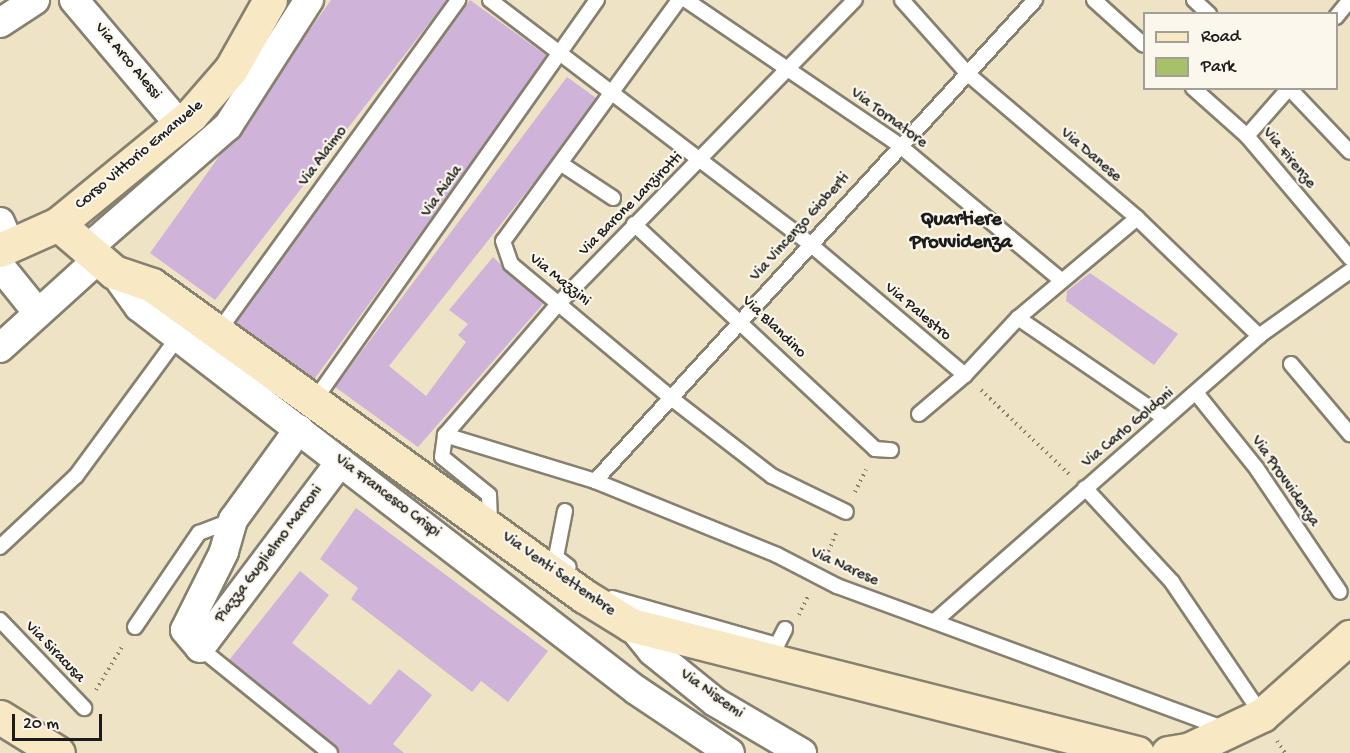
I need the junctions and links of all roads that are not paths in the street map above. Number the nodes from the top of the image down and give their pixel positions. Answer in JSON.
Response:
{"nodes":[{"id":1,"x":35,"y":0,"type":"edge"},
{"id":2,"x":74,"y":0,"type":"edge"},
{"id":3,"x":270,"y":0,"type":"edge"},
{"id":4,"x":309,"y":0,"type":"edge"},
{"id":5,"x":458,"y":0,"type":"edge"},
{"id":6,"x":490,"y":0,"type":"edge"},
{"id":7,"x":597,"y":0,"type":"edge"},
{"id":8,"x":679,"y":0,"type":"edge"},
{"id":9,"x":686,"y":0,"type":"edge"},
{"id":10,"x":855,"y":0,"type":"edge"},
{"id":11,"x":902,"y":0,"type":"edge"},
{"id":12,"x":1035,"y":0,"type":"edge"},
{"id":13,"x":1094,"y":0,"type":"edge"},
{"id":14,"x":1194,"y":0,"type":"edge"},
{"id":15,"x":1350,"y":0,"type":"edge"},
{"id":16,"x":702,"y":3,"type":"edge"},
{"id":17,"x":1207,"y":12,"type":"edge"},
{"id":18,"x":1338,"y":15,"type":"edge"},
{"id":19,"x":0,"y":22,"type":"edge"},
{"id":20,"x":1350,"y":22,"type":"edge"},
{"id":21,"x":1143,"y":44,"type":"edge"},
{"id":22,"x":559,"y":57,"type":"junction"},
{"id":23,"x":786,"y":67,"type":"junction"},
{"id":24,"x":968,"y":74,"type":"junction"},
{"id":25,"x":243,"y":77,"type":"junction"},
{"id":26,"x":1195,"y":90,"type":"edge"},
{"id":27,"x":1287,"y":90,"type":"edge"},
{"id":28,"x":1291,"y":90,"type":"edge"},
{"id":29,"x":611,"y":95,"type":"junction"},
{"id":30,"x":174,"y":129,"type":"junction"},
{"id":31,"x":1247,"y":136,"type":"junction"},
{"id":32,"x":899,"y":145,"type":"junction"},
{"id":33,"x":1350,"y":152,"type":"edge"},
{"id":34,"x":700,"y":158,"type":"junction"},
{"id":35,"x":189,"y":160,"type":"junction"},
{"id":36,"x":563,"y":165,"type":"junction"},
{"id":37,"x":612,"y":198,"type":"dead end"},
{"id":38,"x":1137,"y":218,"type":"junction"},
{"id":39,"x":58,"y":224,"type":"junction"},
{"id":40,"x":634,"y":224,"type":"junction"},
{"id":41,"x":810,"y":244,"type":"junction"},
{"id":42,"x":2,"y":246,"type":"edge"},
{"id":43,"x":1350,"y":258,"type":"edge"},
{"id":44,"x":100,"y":260,"type":"junction"},
{"id":45,"x":1350,"y":271,"type":"edge"},
{"id":46,"x":1061,"y":280,"type":"junction"},
{"id":47,"x":560,"y":302,"type":"junction"},
{"id":48,"x":38,"y":313,"type":"junction"},
{"id":49,"x":1018,"y":318,"type":"junction"},
{"id":50,"x":741,"y":319,"type":"junction"},
{"id":51,"x":218,"y":332,"type":"junction"},
{"id":52,"x":1259,"y":336,"type":"junction"},
{"id":53,"x":178,"y":337,"type":"junction"},
{"id":54,"x":0,"y":348,"type":"edge"},
{"id":55,"x":1291,"y":364,"type":"dead end"},
{"id":56,"x":965,"y":375,"type":"junction"},
{"id":57,"x":1197,"y":394,"type":"junction"},
{"id":58,"x":671,"y":398,"type":"junction"},
{"id":59,"x":919,"y":414,"type":"dead end"},
{"id":60,"x":307,"y":415,"type":"junction"},
{"id":61,"x":1163,"y":417,"type":"junction"},
{"id":62,"x":1350,"y":434,"type":"edge"},
{"id":63,"x":445,"y":435,"type":"junction"},
{"id":64,"x":891,"y":450,"type":"dead end"},
{"id":65,"x":340,"y":462,"type":"junction"},
{"id":66,"x":595,"y":481,"type":"junction"},
{"id":67,"x":1085,"y":488,"type":"junction"},
{"id":68,"x":565,"y":511,"type":"dead end"},
{"id":69,"x":846,"y":512,"type":"dead end"},
{"id":70,"x":233,"y":520,"type":"junction"},
{"id":71,"x":490,"y":528,"type":"junction"},
{"id":72,"x":0,"y":547,"type":"edge"},
{"id":73,"x":1340,"y":592,"type":"dead end"},
{"id":74,"x":0,"y":620,"type":"edge"},
{"id":75,"x":934,"y":621,"type":"junction"},
{"id":76,"x":631,"y":625,"type":"junction"},
{"id":77,"x":135,"y":627,"type":"dead end"},
{"id":78,"x":784,"y":629,"type":"dead end"},
{"id":79,"x":1350,"y":637,"type":"edge"},
{"id":80,"x":200,"y":648,"type":"junction"},
{"id":81,"x":84,"y":708,"type":"dead end"},
{"id":82,"x":1262,"y":715,"type":"junction"},
{"id":83,"x":0,"y":717,"type":"edge"},
{"id":84,"x":1230,"y":730,"type":"junction"},
{"id":85,"x":57,"y":753,"type":"edge"},
{"id":86,"x":330,"y":753,"type":"edge"},
{"id":87,"x":730,"y":753,"type":"edge"},
{"id":88,"x":802,"y":753,"type":"edge"},
{"id":89,"x":1137,"y":753,"type":"edge"},
{"id":90,"x":1168,"y":753,"type":"edge"}],
"edges":[{"from":1,"to":19,"type":"street"},
{"from":2,"to":30,"type":"street","name":"Via Arco Alessi"},
{"from":3,"to":25,"type":"street","name":"Corso Vittorio Emanuele"},
{"from":4,"to":25,"type":"street","name":"Corso Vittorio Emanuele"},
{"from":5,"to":51,"type":"lane","name":"Via Alaimo"},
{"from":6,"to":22,"type":"lane","name":"Via Palestro"},
{"from":7,"to":22,"type":"lane","name":"Via Aiala"},
{"from":8,"to":29,"type":"lane","name":"Via Mazzini"},
{"from":9,"to":16,"type":"lane","name":"Via Tornatore"},
{"from":10,"to":23,"type":"lane","name":"Via Barone Lanzirotti"},
{"from":11,"to":24,"type":"lane","name":"Via Danese"},
{"from":12,"to":24,"type":"lane","name":"Via Vincenzo Gioberti"},
{"from":13,"to":21,"type":"lane"},
{"from":14,"to":17,"type":"lane"},
{"from":15,"to":18,"type":"lane"},
{"from":16,"to":23,"type":"lane","name":"Via Tornatore"},
{"from":18,"to":20,"type":"lane"},
{"from":22,"to":29,"type":"lane","name":"Via Palestro"},
{"from":22,"to":60,"type":"lane","name":"Via Aiala"},
{"from":23,"to":32,"type":"lane","name":"Via Tornatore"},
{"from":23,"to":34,"type":"lane","name":"Via Barone Lanzirotti"},
{"from":24,"to":32,"type":"lane","name":"Via Vincenzo Gioberti"},
{"from":24,"to":38,"type":"lane","name":"Via Danese"},
{"from":25,"to":30,"type":"street","name":"Corso Vittorio Emanuele"},
{"from":25,"to":35,"type":"street","name":"Corso Vittorio Emanuele"},
{"from":26,"to":31,"type":"lane","name":"Via Firenze"},
{"from":27,"to":31,"type":"lane"},
{"from":28,"to":33,"type":"lane"},
{"from":29,"to":34,"type":"lane","name":"Via Palestro"},
{"from":29,"to":36,"type":"lane","name":"Via Mazzini"},
{"from":30,"to":35,"type":"street","name":"Via Arco Alessi"},
{"from":30,"to":39,"type":"street","name":"Corso Vittorio Emanuele"},
{"from":31,"to":43,"type":"lane","name":"Via Firenze"},
{"from":32,"to":41,"type":"lane","name":"Via Vincenzo Gioberti"},
{"from":32,"to":46,"type":"lane","name":"Via Tornatore"},
{"from":34,"to":40,"type":"lane","name":"Via Barone Lanzirotti"},
{"from":34,"to":41,"type":"lane","name":"Via Palestro"},
{"from":35,"to":44,"type":"street","name":"Corso Vittorio Emanuele"},
{"from":36,"to":37,"type":"lane"},
{"from":36,"to":47,"type":"lane","name":"Via Mazzini"},
{"from":38,"to":46,"type":"lane"},
{"from":38,"to":52,"type":"lane","name":"Via Danese"},
{"from":39,"to":42,"type":"street","name":"Corso Vittorio Emanuele"},
{"from":39,"to":44,"type":"street","name":"Via Francesco Crispi"},
{"from":40,"to":47,"type":"lane","name":"Via Barone Lanzirotti"},
{"from":40,"to":50,"type":"lane","name":"Via Blandino"},
{"from":41,"to":50,"type":"lane","name":"Via Vincenzo Gioberti"},
{"from":41,"to":56,"type":"lane","name":"Via Palestro"},
{"from":42,"to":48,"type":"street"},
{"from":44,"to":48,"type":"street","name":"Corso Vittorio Emanuele"},
{"from":44,"to":51,"type":"street","name":"Via Venti Settembre"},
{"from":44,"to":53,"type":"street","name":"Via Francesco Crispi"},
{"from":45,"to":52,"type":"lane","name":"Via Carlo Goldoni"},
{"from":46,"to":49,"type":"lane"},
{"from":47,"to":58,"type":"lane","name":"Via Mazzini"},
{"from":47,"to":63,"type":"lane","name":"Via Barone Lanzirotti"},
{"from":48,"to":54,"type":"street","name":"Corso Vittorio Emanuele"},
{"from":49,"to":56,"type":"lane"},
{"from":49,"to":61,"type":"lane"},
{"from":50,"to":58,"type":"lane","name":"Via Vincenzo Gioberti"},
{"from":50,"to":64,"type":"lane","name":"Via Blandino"},
{"from":51,"to":60,"type":"street","name":"Via Venti Settembre"},
{"from":52,"to":57,"type":"lane","name":"Via Carlo Goldoni"},
{"from":53,"to":60,"type":"street","name":"Via Francesco Crispi"},
{"from":53,"to":72,"type":"lane"},
{"from":55,"to":62,"type":"lane"},
{"from":56,"to":59,"type":"lane"},
{"from":57,"to":61,"type":"lane","name":"Via Carlo Goldoni"},
{"from":57,"to":73,"type":"lane","name":"Via Provvidenza"},
{"from":58,"to":66,"type":"lane","name":"Via Vincenzo Gioberti"},
{"from":58,"to":69,"type":"lane","name":"Via Mazzini"},
{"from":60,"to":65,"type":"street","name":"Via Francesco Crispi"},
{"from":60,"to":70,"type":"street","name":"Piazza Guglielmo Marconi"},
{"from":60,"to":71,"type":"street","name":"Via Venti Settembre"},
{"from":61,"to":67,"type":"lane","name":"Via Carlo Goldoni"},
{"from":63,"to":66,"type":"lane","name":"Via Narese"},
{"from":63,"to":71,"type":"lane"},
{"from":65,"to":80,"type":"street","name":"Piazza Guglielmo Marconi"},
{"from":65,"to":87,"type":"street","name":"Via Francesco Crispi"},
{"from":66,"to":75,"type":"lane","name":"Via Narese"},
{"from":67,"to":75,"type":"lane","name":"Via Carlo Goldoni"},
{"from":67,"to":82,"type":"lane"},
{"from":68,"to":78,"type":"lane"},
{"from":70,"to":77,"type":"lane"},
{"from":70,"to":80,"type":"street","name":"Piazza Guglielmo Marconi"},
{"from":71,"to":76,"type":"street","name":"Via Venti Settembre"},
{"from":74,"to":81,"type":"lane","name":"Via Siracusa"},
{"from":75,"to":84,"type":"lane","name":"Via Narese"},
{"from":76,"to":88,"type":"street","name":"Via Niscemi"},
{"from":76,"to":89,"type":"street","name":"Via Venti Settembre"},
{"from":79,"to":82,"type":"street"},
{"from":80,"to":86,"type":"lane","name":"Piazza Guglielmo Marconi"},
{"from":82,"to":84,"type":"street"},
{"from":83,"to":85,"type":"street"},
{"from":84,"to":90,"type":"street"}]}
